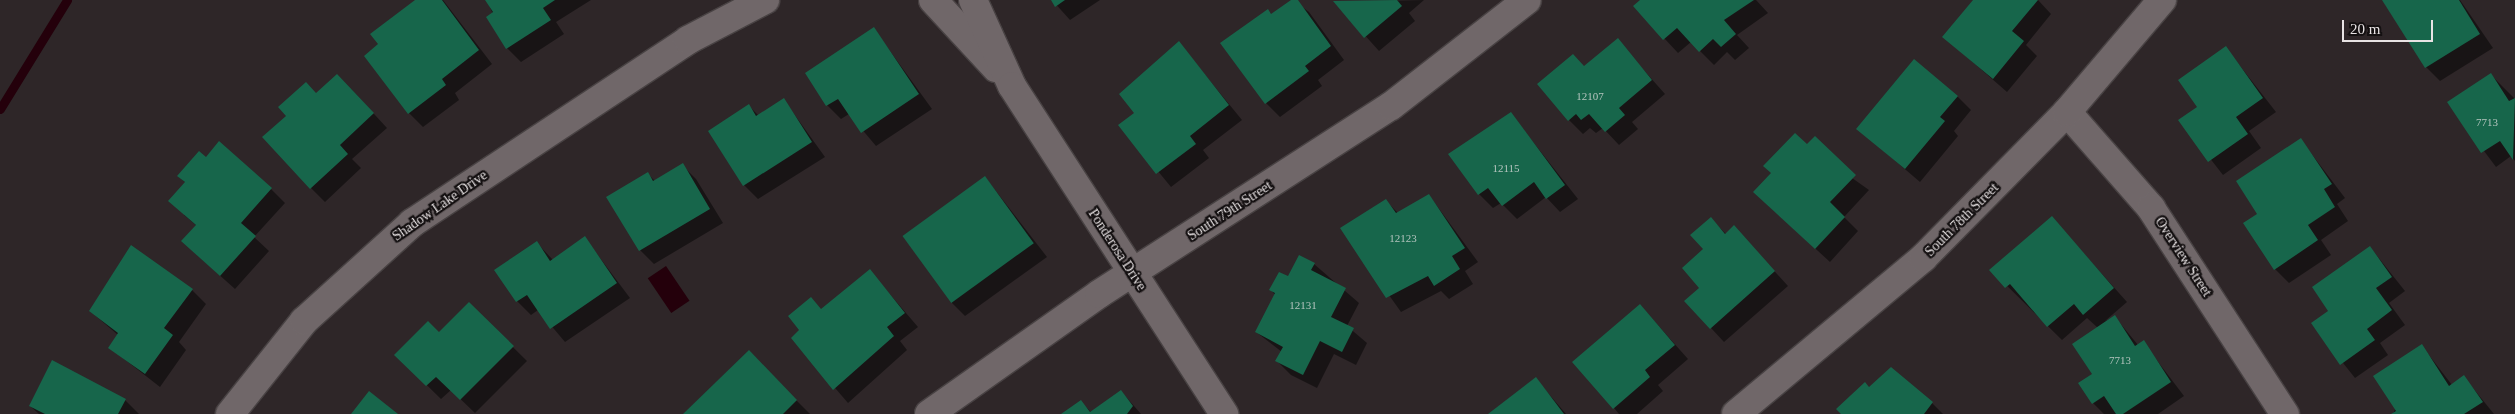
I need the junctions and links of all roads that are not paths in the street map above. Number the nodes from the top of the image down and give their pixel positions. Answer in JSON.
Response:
{"nodes":[{"id":1,"x":736,"y":0,"type":"edge"},
{"id":2,"x":765,"y":0,"type":"edge"},
{"id":3,"x":933,"y":0,"type":"edge"},
{"id":4,"x":974,"y":0,"type":"edge"},
{"id":5,"x":1526,"y":0,"type":"edge"},
{"id":6,"x":2162,"y":0,"type":"edge"},
{"id":7,"x":688,"y":40,"type":"junction"},
{"id":8,"x":1012,"y":86,"type":"junction"},
{"id":9,"x":2067,"y":112,"type":"junction"},
{"id":10,"x":1132,"y":273,"type":"junction"},
{"id":11,"x":230,"y":414,"type":"edge"},
{"id":12,"x":928,"y":414,"type":"edge"},
{"id":13,"x":1224,"y":414,"type":"edge"},
{"id":14,"x":1736,"y":414,"type":"edge"},
{"id":15,"x":2285,"y":414,"type":"edge"}],
"edges":[{"from":1,"to":7,"type":"street","name":"Shadow Lake Drive"},
{"from":2,"to":7,"type":"street","name":"Shadow Lake Drive"},
{"from":3,"to":8,"type":"street","name":"Ponderosa Drive"},
{"from":4,"to":8,"type":"street","name":"Ponderosa Drive"},
{"from":5,"to":10,"type":"street","name":"South 79th Street"},
{"from":6,"to":9,"type":"street","name":"South 78th Street"},
{"from":7,"to":11,"type":"street","name":"Shadow Lake Drive"},
{"from":8,"to":10,"type":"street","name":"Ponderosa Drive"},
{"from":9,"to":14,"type":"street","name":"South 78th Street"},
{"from":9,"to":15,"type":"street","name":"Overview Street"},
{"from":10,"to":12,"type":"street","name":"South 79th Street"},
{"from":10,"to":13,"type":"street","name":"Ponderosa Drive"}]}
